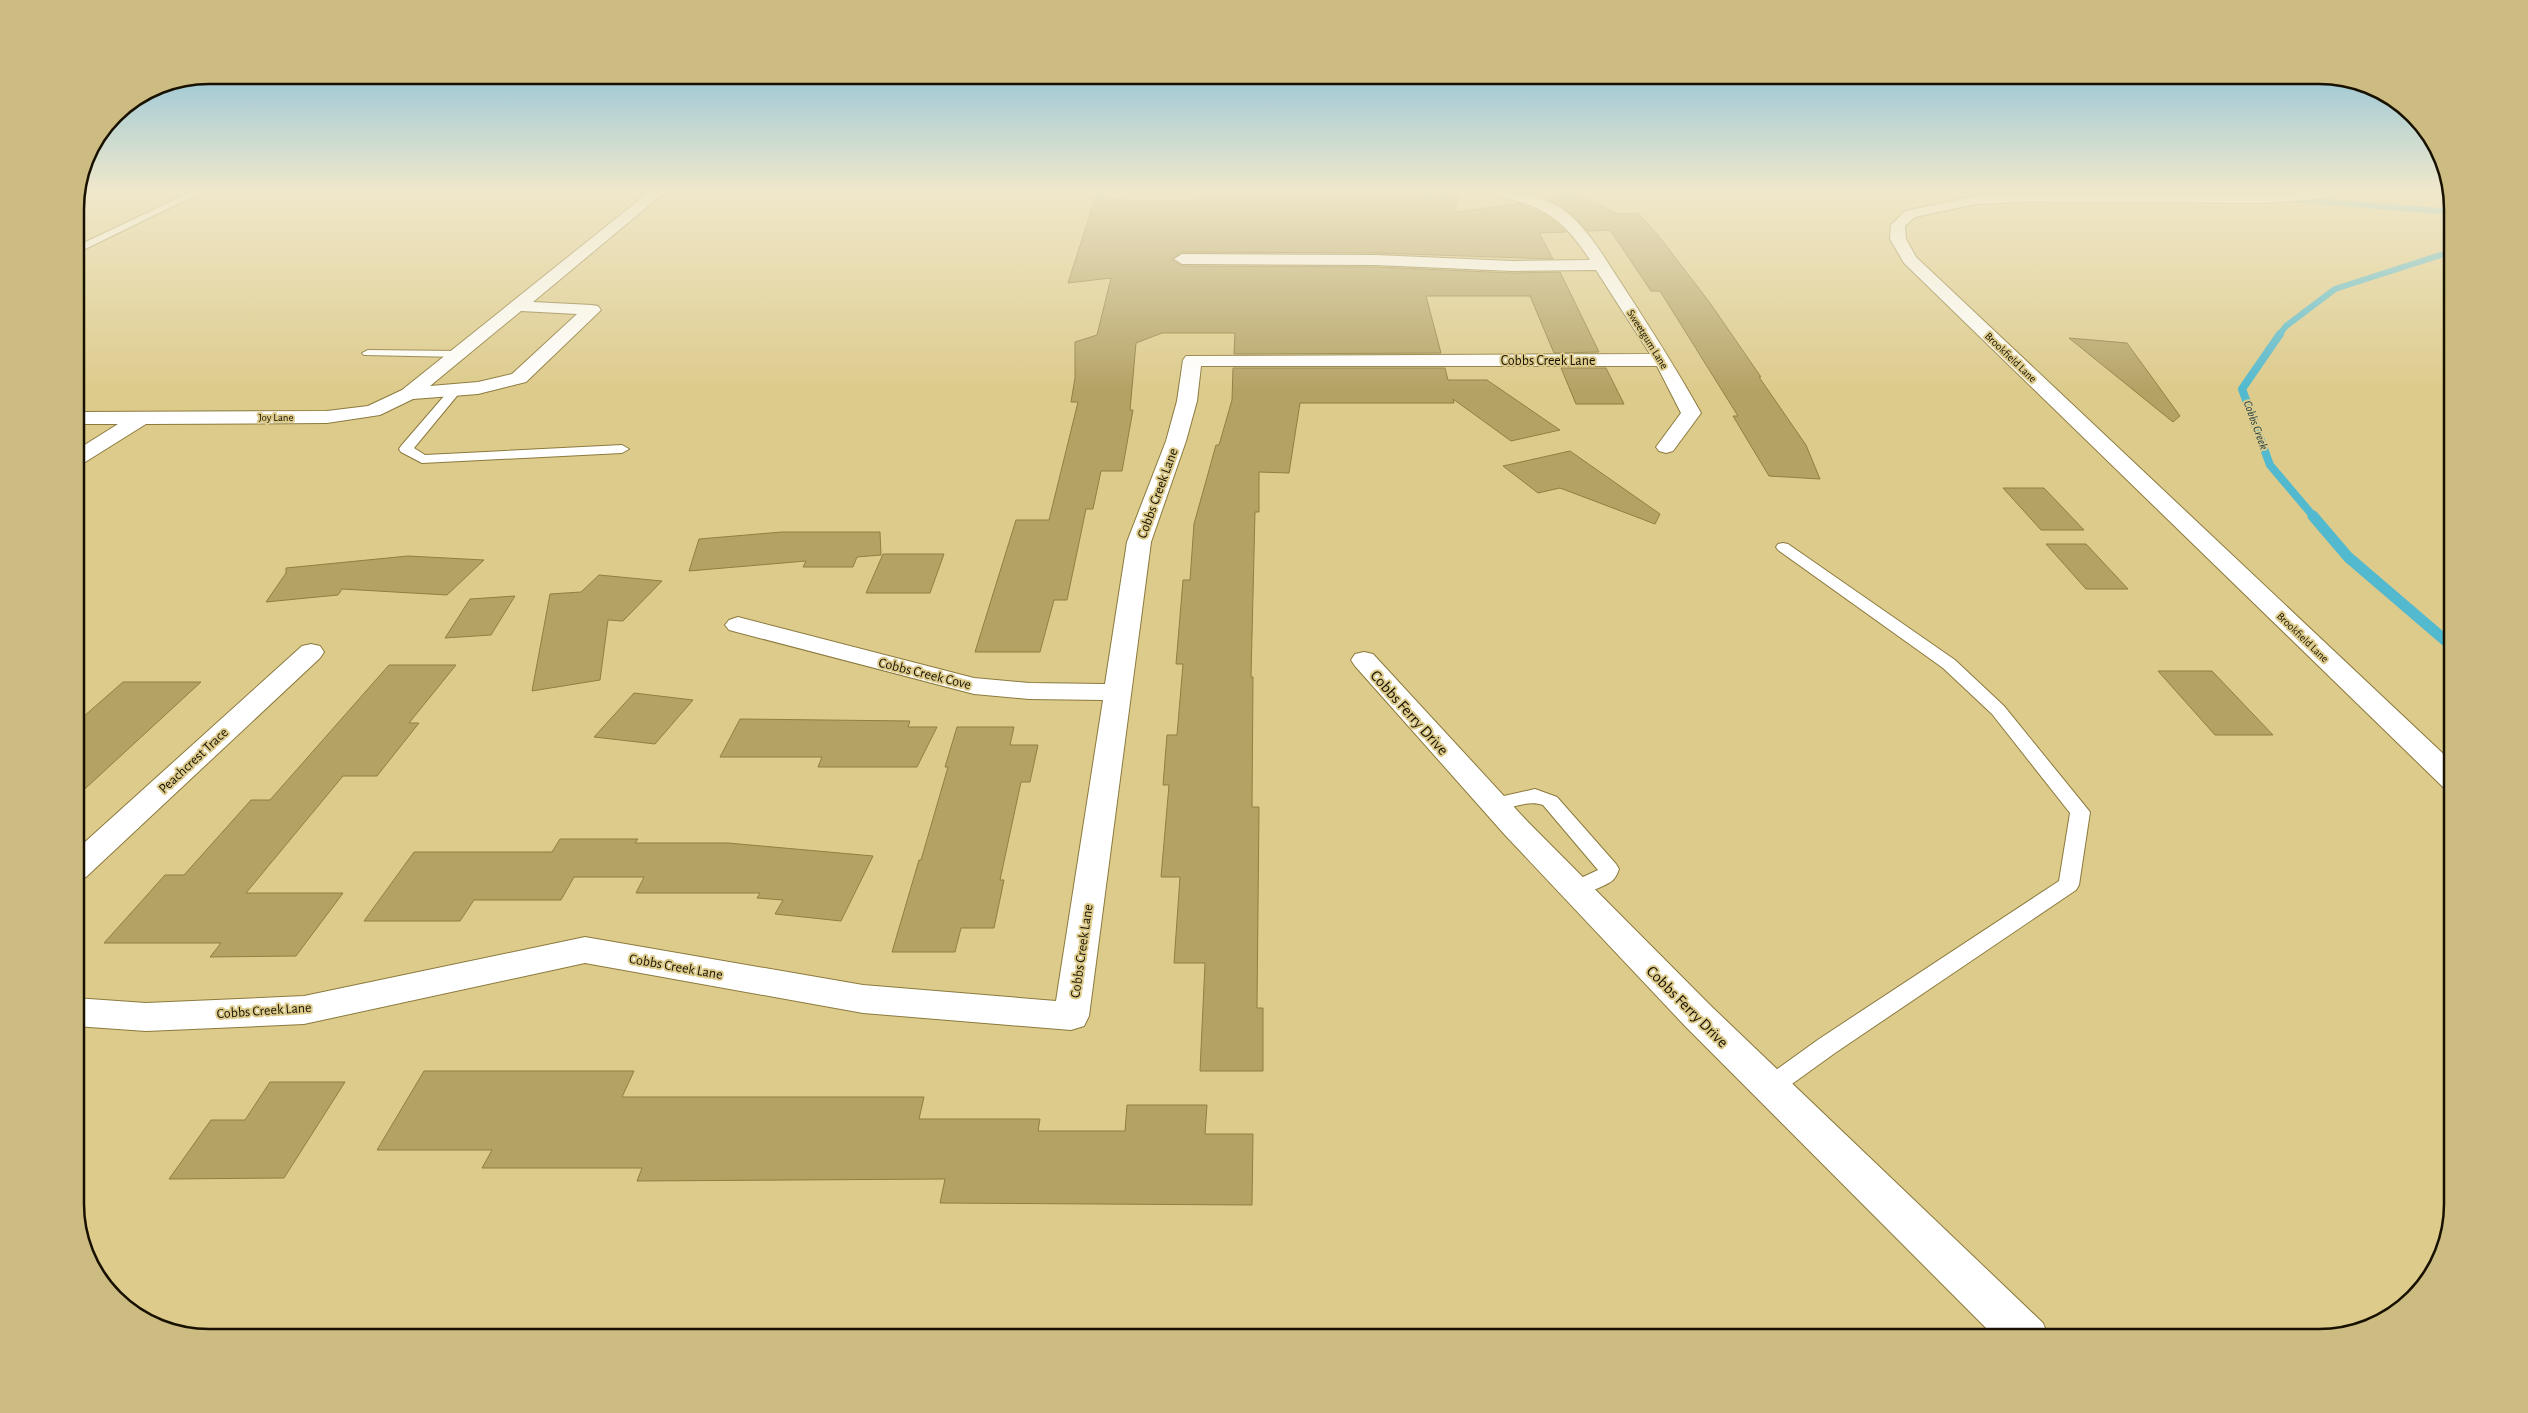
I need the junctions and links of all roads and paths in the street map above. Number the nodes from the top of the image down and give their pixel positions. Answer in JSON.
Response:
{"nodes":[{"id":1,"x":577,"y":258,"type":"edge"},
{"id":2,"x":1597,"y":258,"type":"edge"},
{"id":3,"x":1909,"y":258,"type":"edge"},
{"id":4,"x":1182,"y":259,"type":"dead end"},
{"id":5,"x":1601,"y":264,"type":"junction"},
{"id":6,"x":518,"y":306,"type":"junction"},
{"id":7,"x":368,"y":353,"type":"dead end"},
{"id":8,"x":459,"y":354,"type":"junction"},
{"id":9,"x":1663,"y":360,"type":"junction"},
{"id":10,"x":456,"y":391,"type":"junction"},
{"id":11,"x":409,"y":394,"type":"junction"},
{"id":12,"x":84,"y":418,"type":"edge"},
{"id":13,"x":141,"y":418,"type":"junction"},
{"id":14,"x":1666,"y":447,"type":"dead end"},
{"id":15,"x":622,"y":449,"type":"dead end"},
{"id":16,"x":84,"y":454,"type":"edge"},
{"id":17,"x":1783,"y":547,"type":"dead end"},
{"id":18,"x":738,"y":625,"type":"dead end"},
{"id":19,"x":311,"y":652,"type":"dead end"},
{"id":20,"x":1364,"y":660,"type":"dead end"},
{"id":21,"x":1118,"y":692,"type":"junction"},
{"id":22,"x":2444,"y":771,"type":"edge"},
{"id":23,"x":84,"y":861,"type":"edge"},
{"id":24,"x":84,"y":1013,"type":"edge"},
{"id":25,"x":1770,"y":1087,"type":"junction"},
{"id":26,"x":2018,"y":1329,"type":"edge"}],
"edges":[{"from":1,"to":6,"type":"street","name":"Joy Lane"},
{"from":2,"to":5,"type":"street","name":"Sweetgum Lane"},
{"from":3,"to":22,"type":"street","name":"Brookfield Lane"},
{"from":4,"to":5,"type":"street"},
{"from":5,"to":9,"type":"street","name":"Sweetgum Lane"},
{"from":6,"to":8,"type":"street","name":"Joy Lane"},
{"from":6,"to":10,"type":"street"},
{"from":7,"to":8,"type":"lane"},
{"from":8,"to":11,"type":"street","name":"Joy Lane"},
{"from":9,"to":14,"type":"street","name":"Sweetgum Lane"},
{"from":9,"to":21,"type":"street","name":"Cobbs Creek Lane"},
{"from":10,"to":11,"type":"street"},
{"from":10,"to":15,"type":"lane"},
{"from":11,"to":13,"type":"street","name":"Joy Lane"},
{"from":12,"to":13,"type":"street","name":"Joy Lane"},
{"from":13,"to":16,"type":"street"},
{"from":17,"to":25,"type":"lane"},
{"from":18,"to":21,"type":"street","name":"Cobbs Creek Cove"},
{"from":19,"to":23,"type":"street","name":"Peachcrest Trace"},
{"from":20,"to":25,"type":"street","name":"Cobbs Ferry Drive"},
{"from":21,"to":24,"type":"street","name":"Cobbs Creek Lane"},
{"from":25,"to":26,"type":"street","name":"Cobbs Ferry Drive"}]}
